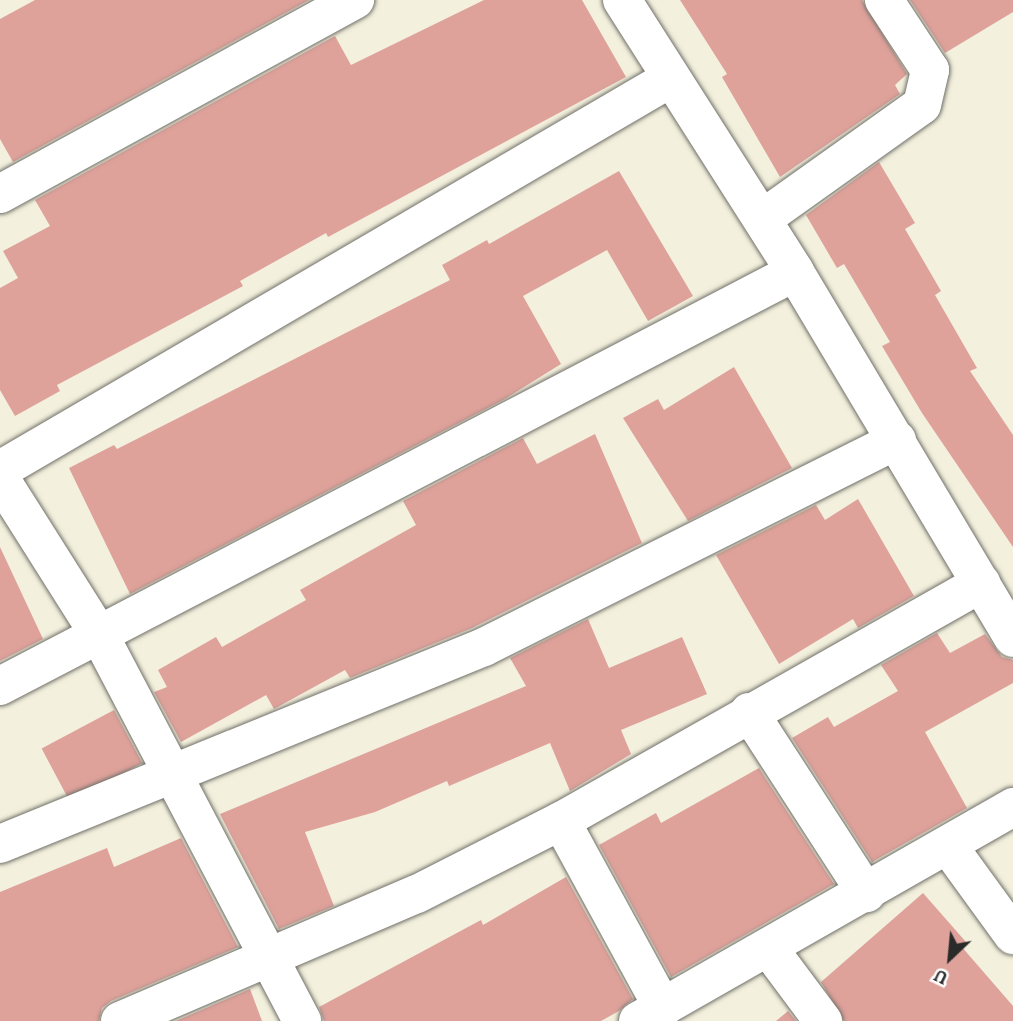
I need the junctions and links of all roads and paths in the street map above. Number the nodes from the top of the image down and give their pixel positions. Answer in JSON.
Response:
{"nodes":[{"id":1,"x":355,"y":0,"type":"edge"},
{"id":2,"x":622,"y":0,"type":"edge"},
{"id":3,"x":884,"y":0,"type":"edge"},
{"id":4,"x":671,"y":78,"type":"junction"},
{"id":5,"x":0,"y":194,"type":"edge"},
{"id":6,"x":762,"y":219,"type":"junction"},
{"id":7,"x":795,"y":272,"type":"junction"},
{"id":8,"x":897,"y":440,"type":"junction"},
{"id":9,"x":0,"y":470,"type":"edge"},
{"id":10,"x":0,"y":478,"type":"edge"},
{"id":11,"x":981,"y":583,"type":"junction"},
{"id":12,"x":100,"y":636,"type":"junction"},
{"id":13,"x":1013,"y":638,"type":"edge"},
{"id":14,"x":0,"y":686,"type":"edge"},
{"id":15,"x":749,"y":712,"type":"junction"},
{"id":16,"x":171,"y":771,"type":"junction"},
{"id":17,"x":1013,"y":807,"type":"edge"},
{"id":18,"x":561,"y":821,"type":"junction"},
{"id":19,"x":0,"y":844,"type":"edge"},
{"id":20,"x":949,"y":847,"type":"junction"},
{"id":21,"x":866,"y":893,"type":"junction"},
{"id":22,"x":1013,"y":934,"type":"edge"},
{"id":23,"x":770,"y":950,"type":"junction"},
{"id":24,"x":265,"y":958,"type":"junction"},
{"id":25,"x":651,"y":1015,"type":"edge"},
{"id":26,"x":120,"y":1021,"type":"edge"},
{"id":27,"x":302,"y":1021,"type":"edge"},
{"id":28,"x":823,"y":1021,"type":"edge"}],
"edges":[{"from":1,"to":5,"type":"street"},
{"from":2,"to":4,"type":"street"},
{"from":3,"to":6,"type":"street"},
{"from":4,"to":6,"type":"street"},
{"from":4,"to":9,"type":"street"},
{"from":6,"to":7,"type":"street"},
{"from":7,"to":8,"type":"street"},
{"from":7,"to":12,"type":"street"},
{"from":8,"to":11,"type":"street"},
{"from":8,"to":16,"type":"street"},
{"from":10,"to":12,"type":"street"},
{"from":11,"to":13,"type":"street"},
{"from":11,"to":15,"type":"street"},
{"from":12,"to":14,"type":"street"},
{"from":12,"to":16,"type":"street"},
{"from":15,"to":18,"type":"street"},
{"from":15,"to":21,"type":"street"},
{"from":16,"to":19,"type":"street"},
{"from":16,"to":24,"type":"street"},
{"from":17,"to":20,"type":"street"},
{"from":18,"to":24,"type":"street"},
{"from":18,"to":25,"type":"street"},
{"from":20,"to":21,"type":"street"},
{"from":20,"to":22,"type":"street"},
{"from":21,"to":23,"type":"street"},
{"from":23,"to":25,"type":"street"},
{"from":23,"to":28,"type":"street"},
{"from":24,"to":26,"type":"street"},
{"from":24,"to":27,"type":"street"}]}
